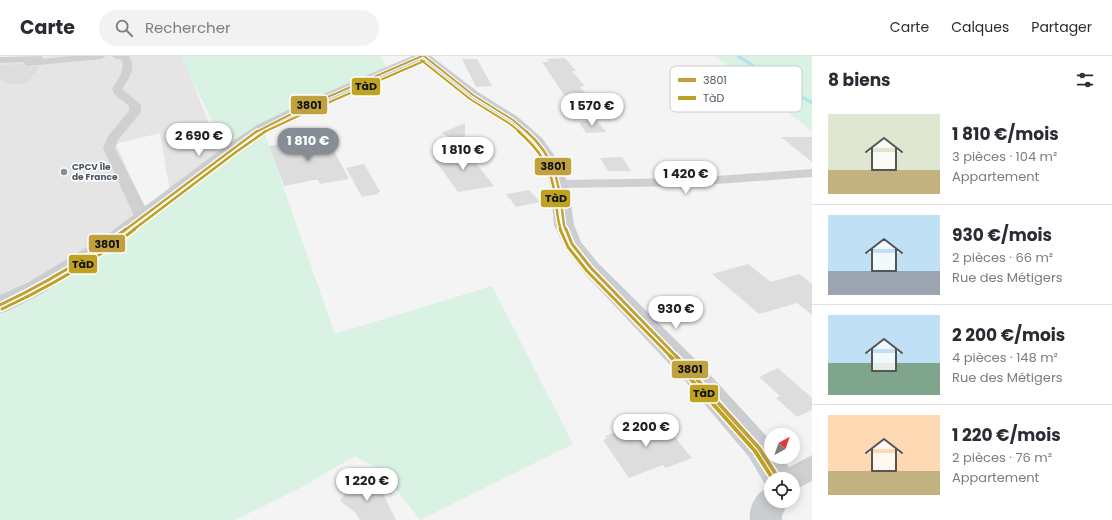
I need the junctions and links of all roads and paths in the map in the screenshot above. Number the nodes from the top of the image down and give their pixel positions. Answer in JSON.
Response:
{"nodes":[{"id":1,"x":54,"y":56,"type":"edge"},
{"id":2,"x":101,"y":56,"type":"edge"},
{"id":3,"x":117,"y":56,"type":"edge"},
{"id":4,"x":423,"y":56,"type":"edge"},
{"id":5,"x":68,"y":58,"type":"edge"},
{"id":6,"x":0,"y":60,"type":"edge"},
{"id":7,"x":28,"y":63,"type":"dead end"},
{"id":8,"x":812,"y":172,"type":"edge"},
{"id":9,"x":559,"y":184,"type":"junction"},
{"id":10,"x":143,"y":218,"type":"junction"},
{"id":11,"x":0,"y":306,"type":"edge"},
{"id":12,"x":812,"y":467,"type":"edge"},
{"id":13,"x":774,"y":472,"type":"edge"},
{"id":14,"x":800,"y":475,"type":"edge"}],
"edges":[{"from":1,"to":6,"type":"street"},
{"from":2,"to":5,"type":"street"},
{"from":3,"to":10,"type":"street"},
{"from":4,"to":9,"type":"main road"},
{"from":4,"to":10,"type":"main road"},
{"from":5,"to":7,"type":"street"},
{"from":8,"to":9,"type":"street"},
{"from":9,"to":13,"type":"main road"},
{"from":10,"to":11,"type":"main road"},
{"from":12,"to":14,"type":"street"}]}
